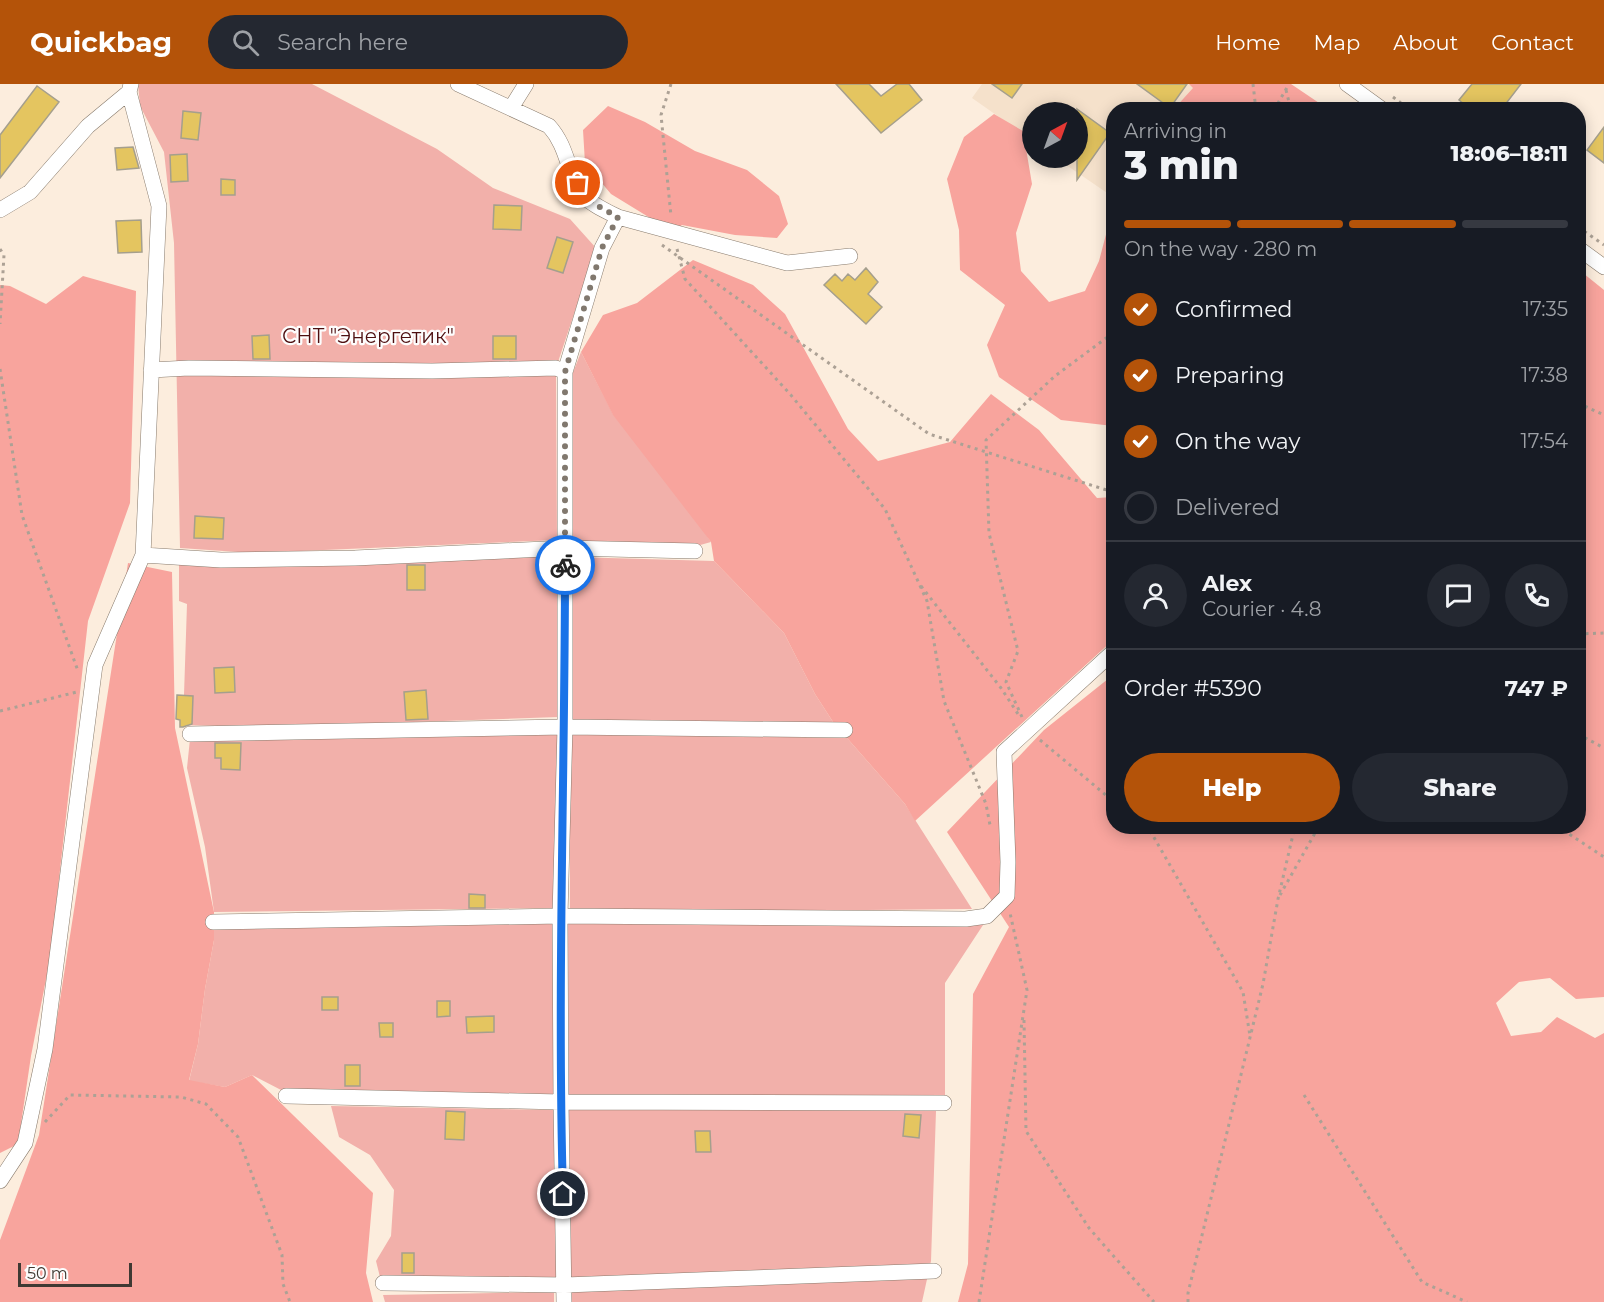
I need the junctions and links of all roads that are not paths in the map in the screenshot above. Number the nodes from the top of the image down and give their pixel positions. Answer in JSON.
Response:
{"nodes":[{"id":1,"x":458,"y":84,"type":"edge"},
{"id":2,"x":526,"y":84,"type":"edge"},
{"id":3,"x":1347,"y":84,"type":"edge"},
{"id":4,"x":130,"y":88,"type":"edge"},
{"id":5,"x":1372,"y":102,"type":"edge"},
{"id":6,"x":511,"y":108,"type":"junction"},
{"id":7,"x":0,"y":210,"type":"edge"},
{"id":8,"x":618,"y":217,"type":"junction"},
{"id":9,"x":1586,"y":254,"type":"edge"},
{"id":10,"x":850,"y":256,"type":"dead end"},
{"id":11,"x":1604,"y":267,"type":"edge"},
{"id":12,"x":151,"y":370,"type":"junction"},
{"id":13,"x":565,"y":372,"type":"junction"},
{"id":14,"x":565,"y":548,"type":"junction"},
{"id":15,"x":695,"y":551,"type":"dead end"},
{"id":16,"x":143,"y":555,"type":"junction"},
{"id":17,"x":1106,"y":658,"type":"edge"},
{"id":18,"x":565,"y":727,"type":"junction"},
{"id":19,"x":845,"y":730,"type":"dead end"},
{"id":20,"x":190,"y":734,"type":"dead end"},
{"id":21,"x":560,"y":916,"type":"junction"},
{"id":22,"x":213,"y":922,"type":"dead end"},
{"id":23,"x":286,"y":1096,"type":"dead end"},
{"id":24,"x":561,"y":1102,"type":"junction"},
{"id":25,"x":944,"y":1103,"type":"dead end"},
{"id":26,"x":0,"y":1181,"type":"edge"},
{"id":27,"x":934,"y":1271,"type":"dead end"},
{"id":28,"x":383,"y":1282,"type":"dead end"},
{"id":29,"x":565,"y":1285,"type":"junction"},
{"id":30,"x":564,"y":1302,"type":"edge"}],
"edges":[{"from":1,"to":6,"type":"street"},
{"from":2,"to":6,"type":"street"},
{"from":3,"to":5,"type":"street"},
{"from":4,"to":7,"type":"street"},
{"from":4,"to":12,"type":"street"},
{"from":6,"to":8,"type":"street"},
{"from":8,"to":10,"type":"street"},
{"from":8,"to":13,"type":"street"},
{"from":9,"to":11,"type":"street"},
{"from":12,"to":13,"type":"street"},
{"from":12,"to":16,"type":"street"},
{"from":13,"to":14,"type":"street"},
{"from":14,"to":15,"type":"street"},
{"from":14,"to":16,"type":"street"},
{"from":14,"to":18,"type":"street"},
{"from":16,"to":26,"type":"street"},
{"from":17,"to":21,"type":"street"},
{"from":18,"to":19,"type":"street"},
{"from":18,"to":20,"type":"street"},
{"from":18,"to":21,"type":"street"},
{"from":21,"to":22,"type":"street"},
{"from":21,"to":24,"type":"street"},
{"from":23,"to":24,"type":"street"},
{"from":24,"to":25,"type":"street"},
{"from":24,"to":29,"type":"street"},
{"from":27,"to":29,"type":"street"},
{"from":28,"to":29,"type":"street"},
{"from":29,"to":30,"type":"street"}]}
